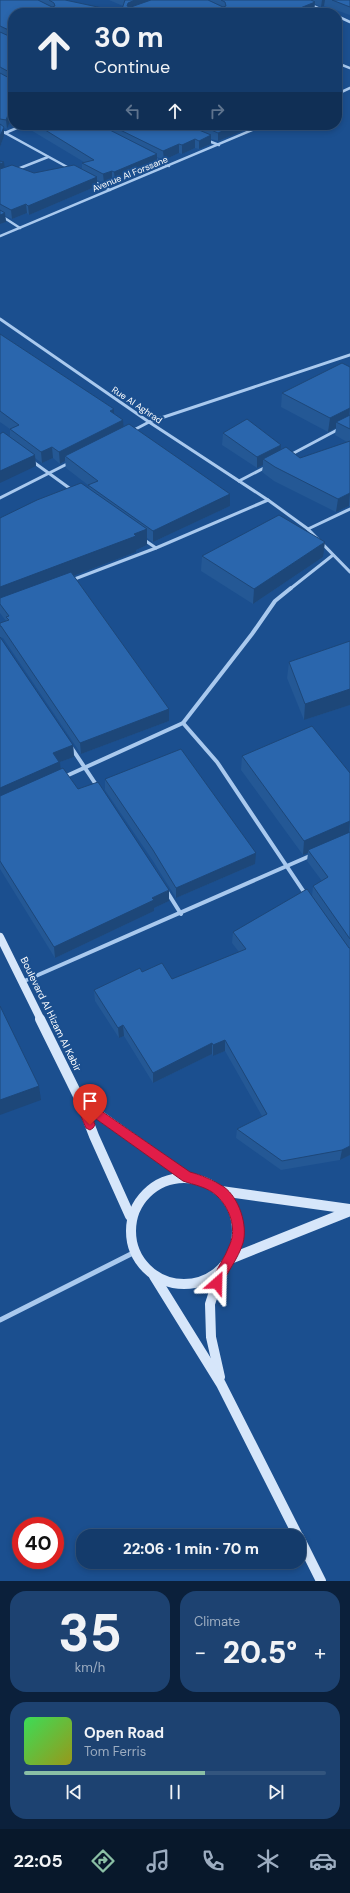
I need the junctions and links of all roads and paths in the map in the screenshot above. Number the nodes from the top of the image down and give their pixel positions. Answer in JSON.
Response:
{"nodes":[{"id":1,"x":310,"y":5,"type":"edge"},
{"id":2,"x":317,"y":8,"type":"edge"},
{"id":3,"x":0,"y":130,"type":"edge"},
{"id":4,"x":12,"y":130,"type":"edge"},
{"id":5,"x":253,"y":130,"type":"edge"},
{"id":6,"x":5,"y":133,"type":"junction"},
{"id":7,"x":200,"y":137,"type":"edge"},
{"id":8,"x":219,"y":145,"type":"junction"},
{"id":9,"x":149,"y":156,"type":"edge"},
{"id":10,"x":48,"y":157,"type":"junction"},
{"id":11,"x":169,"y":166,"type":"junction"},
{"id":12,"x":14,"y":170,"type":"edge"},
{"id":13,"x":75,"y":172,"type":"edge"},
{"id":14,"x":89,"y":179,"type":"edge"},
{"id":15,"x":110,"y":190,"type":"junction"},
{"id":16,"x":0,"y":214,"type":"edge"},
{"id":17,"x":20,"y":228,"type":"junction"},
{"id":18,"x":0,"y":236,"type":"edge"},
{"id":19,"x":0,"y":318,"type":"edge"},
{"id":20,"x":350,"y":355,"type":"edge"},
{"id":21,"x":149,"y":422,"type":"junction"},
{"id":22,"x":346,"y":426,"type":"edge"},
{"id":23,"x":129,"y":432,"type":"edge"},
{"id":24,"x":288,"y":455,"type":"edge"},
{"id":25,"x":30,"y":459,"type":"edge"},
{"id":26,"x":76,"y":460,"type":"edge"},
{"id":27,"x":267,"y":466,"type":"edge"},
{"id":28,"x":49,"y":473,"type":"junction"},
{"id":29,"x":239,"y":481,"type":"junction"},
{"id":30,"x":74,"y":491,"type":"edge"},
{"id":31,"x":0,"y":498,"type":"edge"},
{"id":32,"x":268,"y":500,"type":"junction"},
{"id":33,"x":350,"y":509,"type":"edge"},
{"id":34,"x":308,"y":529,"type":"junction"},
{"id":35,"x":137,"y":535,"type":"edge"},
{"id":36,"x":156,"y":548,"type":"junction"},
{"id":37,"x":333,"y":555,"type":"junction"},
{"id":38,"x":350,"y":572,"type":"edge"},
{"id":39,"x":66,"y":583,"type":"edge"},
{"id":40,"x":183,"y":723,"type":"junction"},
{"id":41,"x":68,"y":742,"type":"edge"},
{"id":42,"x":85,"y":768,"type":"junction"},
{"id":43,"x":57,"y":780,"type":"edge"},
{"id":44,"x":102,"y":792,"type":"edge"},
{"id":45,"x":318,"y":852,"type":"edge"},
{"id":46,"x":286,"y":867,"type":"junction"},
{"id":47,"x":161,"y":882,"type":"edge"},
{"id":48,"x":309,"y":899,"type":"edge"},
{"id":49,"x":181,"y":914,"type":"junction"},
{"id":50,"x":0,"y":937,"type":"edge"},
{"id":51,"x":22,"y":982,"type":"junction"},
{"id":52,"x":81,"y":1102,"type":"junction"},
{"id":53,"x":187,"y":1177,"type":"junction"},
{"id":54,"x":221,"y":1191,"type":"junction"},
{"id":55,"x":350,"y":1210,"type":"edge"},
{"id":56,"x":130,"y":1216,"type":"junction"},
{"id":57,"x":133,"y":1253,"type":"junction"},
{"id":58,"x":230,"y":1259,"type":"junction"},
{"id":59,"x":220,"y":1273,"type":"junction"},
{"id":60,"x":154,"y":1276,"type":"junction"},
{"id":61,"x":0,"y":1320,"type":"edge"},
{"id":62,"x":221,"y":1384,"type":"junction"},
{"id":63,"x":295,"y":1529,"type":"edge"},
{"id":64,"x":306,"y":1551,"type":"edge"},
{"id":65,"x":321,"y":1581,"type":"edge"}],
"edges":[{"from":1,"to":2,"type":"street"},
{"from":3,"to":6,"type":"street"},
{"from":4,"to":6,"type":"street"},
{"from":5,"to":8,"type":"street","name":"Avenue Al Forssane"},
{"from":6,"to":10,"type":"street"},
{"from":7,"to":8,"type":"street"},
{"from":8,"to":11,"type":"street","name":"Avenue Al Forssane"},
{"from":9,"to":11,"type":"street"},
{"from":10,"to":12,"type":"street"},
{"from":10,"to":13,"type":"street"},
{"from":11,"to":15,"type":"street","name":"Avenue Al Forssane"},
{"from":14,"to":15,"type":"street"},
{"from":15,"to":17,"type":"street","name":"Avenue Al Forssane"},
{"from":16,"to":17,"type":"street"},
{"from":17,"to":18,"type":"street","name":"Avenue Al Forssane"},
{"from":19,"to":21,"type":"street","name":"Rue Al Aghrad"},
{"from":20,"to":21,"type":"street"},
{"from":21,"to":23,"type":"street"},
{"from":21,"to":29,"type":"street","name":"Rue Al Aghrad"},
{"from":22,"to":24,"type":"street"},
{"from":25,"to":28,"type":"street"},
{"from":26,"to":28,"type":"street"},
{"from":27,"to":29,"type":"street"},
{"from":28,"to":30,"type":"street"},
{"from":28,"to":31,"type":"street"},
{"from":29,"to":32,"type":"street","name":"Rue Al Aghrad"},
{"from":32,"to":34,"type":"street","name":"Rue Al Aghrad"},
{"from":32,"to":36,"type":"street"},
{"from":33,"to":34,"type":"street"},
{"from":34,"to":37,"type":"street","name":"Rue Al Aghrad"},
{"from":35,"to":36,"type":"street"},
{"from":36,"to":39,"type":"street"},
{"from":37,"to":38,"type":"street","name":"Rue Al Aghrad"},
{"from":37,"to":40,"type":"street"},
{"from":40,"to":42,"type":"street"},
{"from":40,"to":46,"type":"street"},
{"from":41,"to":42,"type":"street"},
{"from":42,"to":43,"type":"street"},
{"from":42,"to":44,"type":"street"},
{"from":45,"to":46,"type":"street"},
{"from":46,"to":48,"type":"street"},
{"from":46,"to":49,"type":"street"},
{"from":47,"to":49,"type":"street"},
{"from":49,"to":51,"type":"street"},
{"from":50,"to":51,"type":"street","name":"Boulevard Al Hizam Al Kabir"},
{"from":51,"to":52,"type":"street","name":"Boulevard Al Hizam Al Kabir"},
{"from":52,"to":53,"type":"street","name":"Boulevard Al Hizam Al Kabir"},
{"from":52,"to":56,"type":"street","name":"Boulevard Al Hizam Al Kabir"},
{"from":53,"to":54,"type":"street"},
{"from":53,"to":56,"type":"street"},
{"from":54,"to":55,"type":"street"},
{"from":54,"to":58,"type":"street"},
{"from":55,"to":58,"type":"street"},
{"from":56,"to":57,"type":"street"},
{"from":57,"to":60,"type":"street"},
{"from":57,"to":61,"type":"street"},
{"from":58,"to":59,"type":"street"},
{"from":59,"to":60,"type":"street"},
{"from":59,"to":62,"type":"street"},
{"from":60,"to":62,"type":"street"},
{"from":62,"to":63,"type":"street"},
{"from":64,"to":65,"type":"street"}]}
